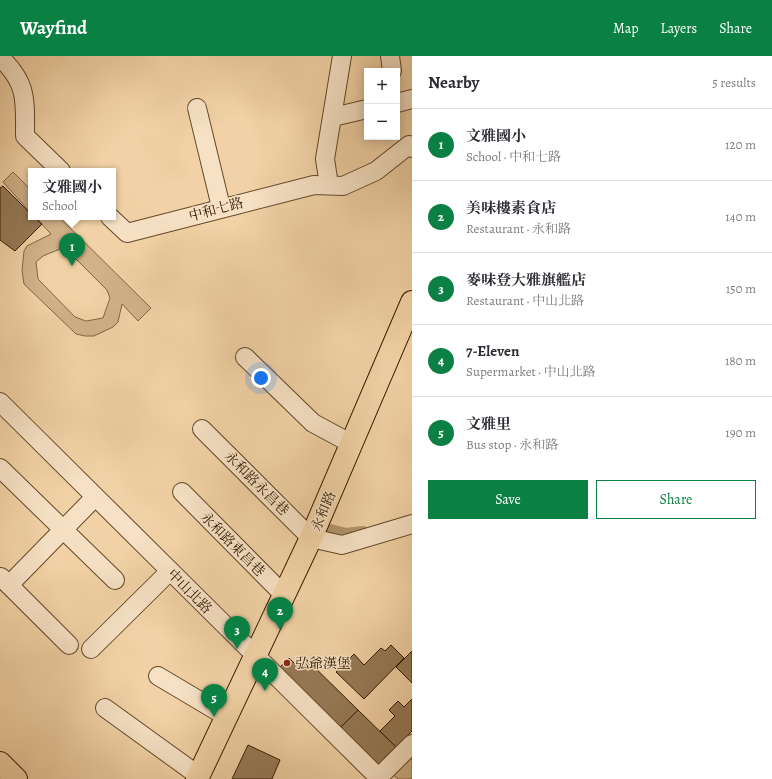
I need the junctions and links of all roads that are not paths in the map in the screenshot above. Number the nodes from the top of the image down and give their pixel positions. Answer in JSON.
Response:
{"nodes":[{"id":1,"x":342,"y":56,"type":"edge"},
{"id":2,"x":390,"y":56,"type":"edge"},
{"id":3,"x":0,"y":57,"type":"edge"},
{"id":4,"x":392,"y":68,"type":"edge"},
{"id":5,"x":197,"y":108,"type":"dead end"},
{"id":6,"x":364,"y":111,"type":"edge"},
{"id":7,"x":333,"y":117,"type":"junction"},
{"id":8,"x":412,"y":148,"type":"edge"},
{"id":9,"x":58,"y":168,"type":"edge"},
{"id":10,"x":329,"y":185,"type":"junction"},
{"id":11,"x":221,"y":207,"type":"junction"},
{"id":12,"x":113,"y":220,"type":"edge"},
{"id":13,"x":412,"y":302,"type":"edge"},
{"id":14,"x":245,"y":357,"type":"dead end"},
{"id":15,"x":2,"y":408,"type":"edge"},
{"id":16,"x":202,"y":429,"type":"dead end"},
{"id":17,"x":352,"y":444,"type":"junction"},
{"id":18,"x":0,"y":468,"type":"edge"},
{"id":19,"x":182,"y":492,"type":"dead end"},
{"id":20,"x":95,"y":497,"type":"junction"},
{"id":21,"x":412,"y":524,"type":"edge"},
{"id":22,"x":63,"y":529,"type":"junction"},
{"id":23,"x":311,"y":538,"type":"junction"},
{"id":24,"x":170,"y":571,"type":"junction"},
{"id":25,"x":4,"y":580,"type":"edge"},
{"id":26,"x":116,"y":580,"type":"dead end"},
{"id":27,"x":279,"y":590,"type":"junction"},
{"id":28,"x":69,"y":645,"type":"dead end"},
{"id":29,"x":91,"y":649,"type":"dead end"},
{"id":30,"x":251,"y":652,"type":"junction"},
{"id":31,"x":158,"y":676,"type":"dead end"},
{"id":32,"x":105,"y":708,"type":"dead end"},
{"id":33,"x":221,"y":714,"type":"junction"},
{"id":34,"x":412,"y":744,"type":"edge"},
{"id":35,"x":0,"y":763,"type":"edge"},
{"id":36,"x":198,"y":777,"type":"edge"},
{"id":37,"x":379,"y":778,"type":"edge"},
{"id":38,"x":16,"y":779,"type":"edge"}],
"edges":[{"from":1,"to":7,"type":"street"},
{"from":2,"to":4,"type":"street"},
{"from":3,"to":9,"type":"street"},
{"from":5,"to":11,"type":"street"},
{"from":6,"to":7,"type":"street"},
{"from":7,"to":10,"type":"street"},
{"from":8,"to":10,"type":"street","name":"中和七路"},
{"from":10,"to":11,"type":"street","name":"中和七路"},
{"from":11,"to":12,"type":"street","name":"中和七路"},
{"from":13,"to":17,"type":"main road","name":"永和路"},
{"from":14,"to":17,"type":"street"},
{"from":15,"to":20,"type":"street","name":"中山北路"},
{"from":16,"to":23,"type":"street","name":"永和路永昌巷"},
{"from":17,"to":23,"type":"main road","name":"永和路"},
{"from":18,"to":22,"type":"street"},
{"from":19,"to":27,"type":"street","name":"永和路東昌巷"},
{"from":20,"to":22,"type":"street"},
{"from":20,"to":24,"type":"street","name":"中山北路"},
{"from":21,"to":23,"type":"street"},
{"from":22,"to":25,"type":"street"},
{"from":22,"to":26,"type":"street"},
{"from":23,"to":27,"type":"main road","name":"永和路"},
{"from":24,"to":29,"type":"street"},
{"from":24,"to":30,"type":"street","name":"中山北路"},
{"from":25,"to":28,"type":"street"},
{"from":27,"to":30,"type":"main road","name":"永和路"},
{"from":30,"to":33,"type":"main road","name":"永和路"},
{"from":30,"to":37,"type":"street","name":"中山北路"},
{"from":31,"to":33,"type":"street"},
{"from":32,"to":36,"type":"street"},
{"from":33,"to":36,"type":"main road","name":"永和路"},
{"from":34,"to":37,"type":"street"},
{"from":35,"to":38,"type":"main road"}]}
